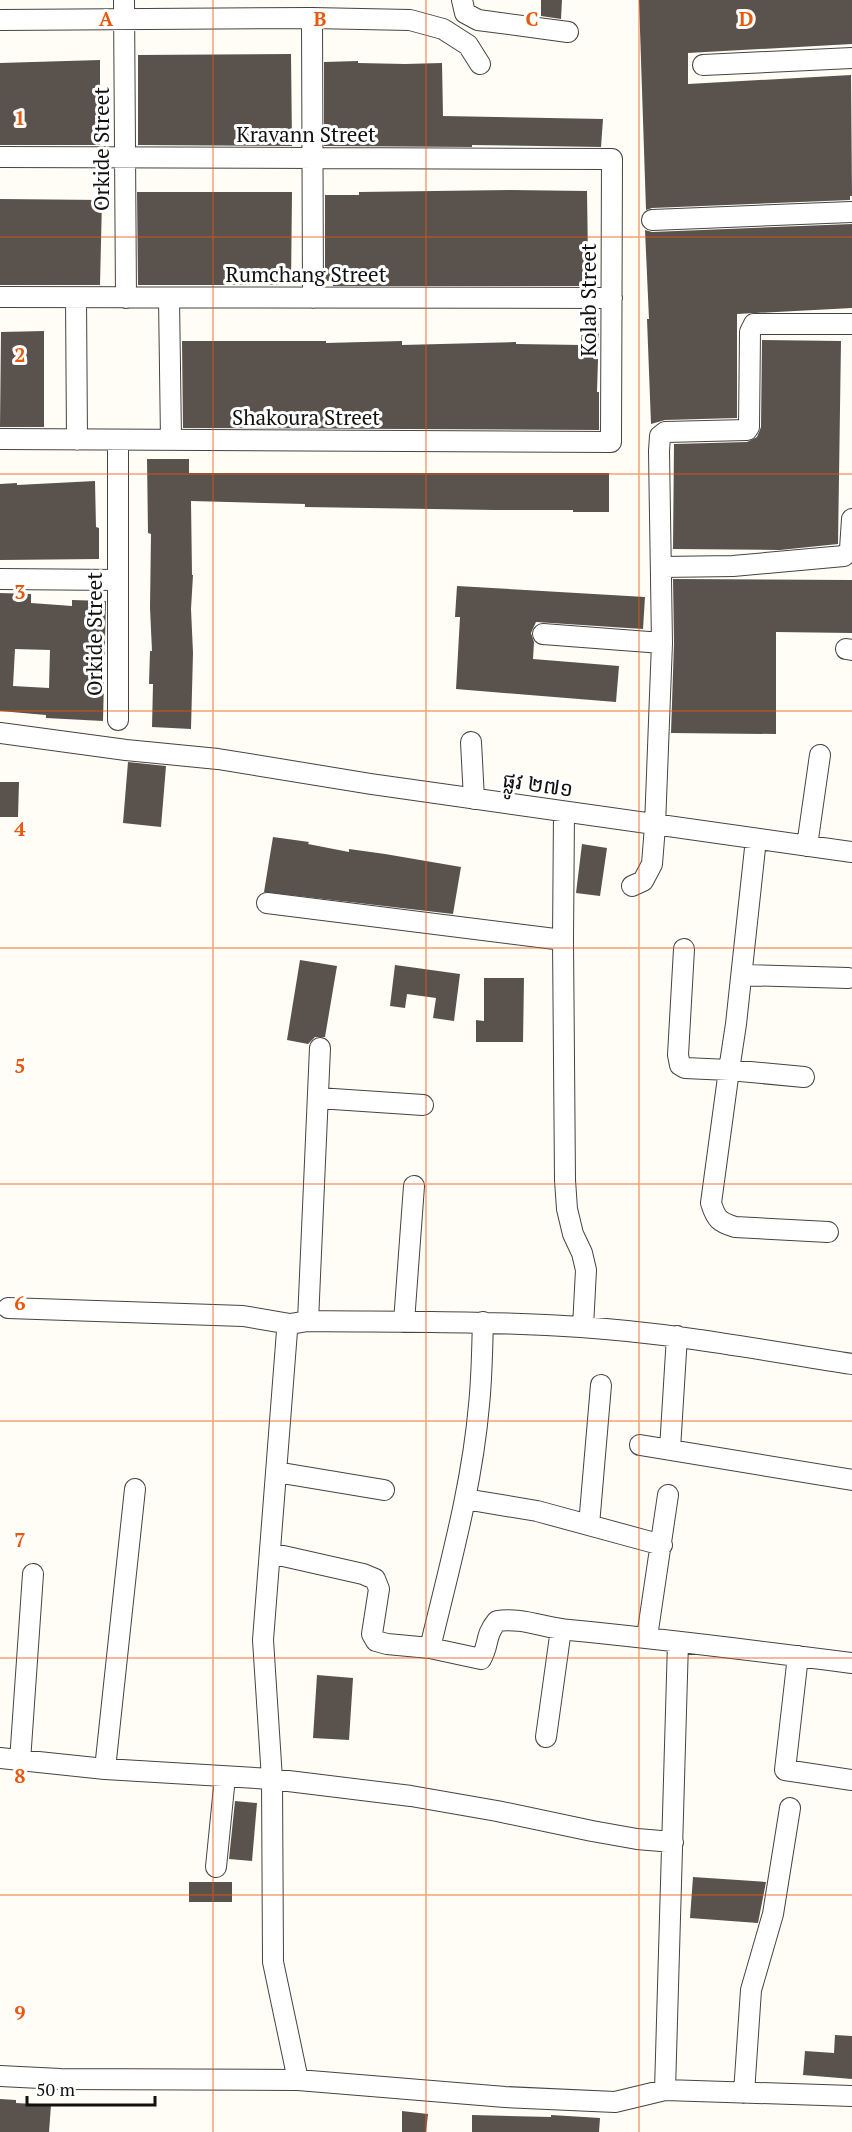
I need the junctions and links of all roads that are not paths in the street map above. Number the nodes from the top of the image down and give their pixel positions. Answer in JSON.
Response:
{"nodes":[{"id":1,"x":462,"y":0,"type":"edge"},
{"id":2,"x":124,"y":9,"type":"edge"},
{"id":3,"x":312,"y":18,"type":"junction"},
{"id":4,"x":0,"y":20,"type":"edge"},
{"id":5,"x":568,"y":32,"type":"dead end"},
{"id":6,"x":852,"y":58,"type":"edge"},
{"id":7,"x":480,"y":64,"type":"dead end"},
{"id":8,"x":703,"y":65,"type":"dead end"},
{"id":9,"x":0,"y":157,"type":"edge"},
{"id":10,"x":125,"y":158,"type":"junction"},
{"id":11,"x":312,"y":158,"type":"junction"},
{"id":12,"x":612,"y":159,"type":"joint"},
{"id":13,"x":852,"y":212,"type":"edge"},
{"id":14,"x":652,"y":220,"type":"dead end"},
{"id":15,"x":0,"y":297,"type":"edge"},
{"id":16,"x":76,"y":298,"type":"junction"},
{"id":17,"x":126,"y":298,"type":"junction"},
{"id":18,"x":168,"y":298,"type":"junction"},
{"id":19,"x":313,"y":298,"type":"junction"},
{"id":20,"x":612,"y":298,"type":"junction"},
{"id":21,"x":852,"y":324,"type":"edge"},
{"id":22,"x":0,"y":440,"type":"edge"},
{"id":23,"x":77,"y":440,"type":"junction"},
{"id":24,"x":118,"y":440,"type":"junction"},
{"id":25,"x":171,"y":440,"type":"junction"},
{"id":26,"x":611,"y":442,"type":"joint"},
{"id":27,"x":852,"y":519,"type":"edge"},
{"id":28,"x":662,"y":567,"type":"junction"},
{"id":29,"x":0,"y":579,"type":"edge"},
{"id":30,"x":118,"y":580,"type":"junction"},
{"id":31,"x":543,"y":634,"type":"dead end"},
{"id":32,"x":662,"y":651,"type":"junction"},
{"id":33,"x":118,"y":720,"type":"dead end"},
{"id":34,"x":0,"y":733,"type":"edge"},
{"id":35,"x":471,"y":742,"type":"dead end"},
{"id":36,"x":820,"y":755,"type":"dead end"},
{"id":37,"x":474,"y":799,"type":"junction"},
{"id":38,"x":564,"y":812,"type":"junction"},
{"id":39,"x":655,"y":826,"type":"junction"},
{"id":40,"x":756,"y":839,"type":"junction"},
{"id":41,"x":807,"y":846,"type":"junction"},
{"id":42,"x":852,"y":852,"type":"edge"},
{"id":43,"x":632,"y":886,"type":"dead end"},
{"id":44,"x":267,"y":903,"type":"dead end"},
{"id":45,"x":563,"y":940,"type":"junction"},
{"id":46,"x":684,"y":949,"type":"dead end"},
{"id":47,"x":742,"y":975,"type":"junction"},
{"id":48,"x":848,"y":978,"type":"dead end"},
{"id":49,"x":320,"y":1048,"type":"dead end"},
{"id":50,"x":729,"y":1070,"type":"junction"},
{"id":51,"x":804,"y":1077,"type":"dead end"},
{"id":52,"x":318,"y":1098,"type":"junction"},
{"id":53,"x":423,"y":1106,"type":"dead end"},
{"id":54,"x":414,"y":1186,"type":"dead end"},
{"id":55,"x":828,"y":1232,"type":"dead end"},
{"id":56,"x":8,"y":1308,"type":"dead end"},
{"id":57,"x":299,"y":1322,"type":"junction"},
{"id":58,"x":404,"y":1322,"type":"junction"},
{"id":59,"x":483,"y":1322,"type":"junction"},
{"id":60,"x":583,"y":1327,"type":"junction"},
{"id":61,"x":676,"y":1336,"type":"junction"},
{"id":62,"x":852,"y":1364,"type":"edge"},
{"id":63,"x":601,"y":1385,"type":"dead end"},
{"id":64,"x":640,"y":1445,"type":"dead end"},
{"id":65,"x":670,"y":1449,"type":"junction"},
{"id":66,"x":276,"y":1472,"type":"junction"},
{"id":67,"x":852,"y":1480,"type":"edge"},
{"id":68,"x":135,"y":1489,"type":"dead end"},
{"id":69,"x":384,"y":1490,"type":"dead end"},
{"id":70,"x":668,"y":1495,"type":"dead end"},
{"id":71,"x":465,"y":1499,"type":"junction"},
{"id":72,"x":590,"y":1525,"type":"junction"},
{"id":73,"x":662,"y":1545,"type":"junction"},
{"id":74,"x":270,"y":1553,"type":"junction"},
{"id":75,"x":33,"y":1574,"type":"dead end"},
{"id":76,"x":561,"y":1629,"type":"junction"},
{"id":77,"x":647,"y":1637,"type":"junction"},
{"id":78,"x":678,"y":1642,"type":"junction"},
{"id":79,"x":430,"y":1648,"type":"junction"},
{"id":80,"x":798,"y":1656,"type":"junction"},
{"id":81,"x":852,"y":1663,"type":"edge"},
{"id":82,"x":546,"y":1737,"type":"dead end"},
{"id":83,"x":0,"y":1758,"type":"edge"},
{"id":84,"x":20,"y":1761,"type":"junction"},
{"id":85,"x":105,"y":1770,"type":"junction"},
{"id":86,"x":225,"y":1777,"type":"junction"},
{"id":87,"x":272,"y":1779,"type":"junction"},
{"id":88,"x":852,"y":1780,"type":"edge"},
{"id":89,"x":790,"y":1808,"type":"dead end"},
{"id":90,"x":673,"y":1842,"type":"junction"},
{"id":91,"x":216,"y":1867,"type":"dead end"},
{"id":92,"x":0,"y":2076,"type":"edge"},
{"id":93,"x":298,"y":2080,"type":"junction"},
{"id":94,"x":665,"y":2090,"type":"junction"},
{"id":95,"x":744,"y":2093,"type":"junction"},
{"id":96,"x":852,"y":2096,"type":"edge"}],
"edges":[{"from":1,"to":5,"type":"street"},
{"from":2,"to":3,"type":"street"},
{"from":2,"to":4,"type":"street"},
{"from":2,"to":10,"type":"street","name":"Orkide Street"},
{"from":3,"to":7,"type":"street"},
{"from":3,"to":11,"type":"street"},
{"from":6,"to":8,"type":"street"},
{"from":9,"to":10,"type":"street","name":"Kravann Street"},
{"from":10,"to":11,"type":"street","name":"Kravann Street"},
{"from":10,"to":17,"type":"street","name":"Orkide Street"},
{"from":11,"to":12,"type":"street","name":"Kravann Street"},
{"from":11,"to":19,"type":"street"},
{"from":12,"to":20,"type":"street","name":"Kolab Street"},
{"from":13,"to":14,"type":"street"},
{"from":15,"to":16,"type":"street","name":"Rumchang Street"},
{"from":16,"to":17,"type":"street","name":"Rumchang Street"},
{"from":16,"to":23,"type":"street"},
{"from":17,"to":18,"type":"street","name":"Rumchang Street"},
{"from":18,"to":19,"type":"street","name":"Rumchang Street"},
{"from":18,"to":25,"type":"street"},
{"from":19,"to":20,"type":"street","name":"Rumchang Street"},
{"from":20,"to":26,"type":"street","name":"Kolab Street"},
{"from":21,"to":28,"type":"street"},
{"from":22,"to":23,"type":"street","name":"Shakoura Street"},
{"from":23,"to":24,"type":"street","name":"Shakoura Street"},
{"from":24,"to":25,"type":"street","name":"Shakoura Street"},
{"from":24,"to":30,"type":"street","name":"Orkide Street"},
{"from":25,"to":26,"type":"street","name":"Shakoura Street"},
{"from":27,"to":28,"type":"street"},
{"from":28,"to":32,"type":"street"},
{"from":29,"to":30,"type":"street"},
{"from":30,"to":33,"type":"street","name":"Orkide Street"},
{"from":31,"to":32,"type":"street"},
{"from":32,"to":39,"type":"street"},
{"from":34,"to":37,"type":"street","name":"ផ្លូវ ២៧១"},
{"from":35,"to":37,"type":"street"},
{"from":36,"to":41,"type":"street"},
{"from":37,"to":38,"type":"street","name":"ផ្លូវ ២៧១"},
{"from":38,"to":39,"type":"street","name":"ផ្លូវ ២៧១"},
{"from":38,"to":45,"type":"street"},
{"from":39,"to":40,"type":"street","name":"ផ្លូវ ២៧១"},
{"from":39,"to":43,"type":"street"},
{"from":40,"to":41,"type":"street","name":"ផ្លូវ ២៧១"},
{"from":40,"to":47,"type":"street"},
{"from":41,"to":42,"type":"street","name":"ផ្លូវ ២៧១"},
{"from":44,"to":45,"type":"street"},
{"from":45,"to":60,"type":"street"},
{"from":46,"to":50,"type":"street"},
{"from":47,"to":48,"type":"street"},
{"from":47,"to":50,"type":"street"},
{"from":49,"to":52,"type":"street"},
{"from":50,"to":51,"type":"street"},
{"from":50,"to":55,"type":"street"},
{"from":52,"to":53,"type":"street"},
{"from":52,"to":57,"type":"street"},
{"from":54,"to":58,"type":"street"},
{"from":56,"to":57,"type":"street"},
{"from":57,"to":58,"type":"street"},
{"from":57,"to":66,"type":"street"},
{"from":58,"to":59,"type":"street"},
{"from":59,"to":60,"type":"street"},
{"from":59,"to":71,"type":"street"},
{"from":60,"to":61,"type":"street"},
{"from":61,"to":62,"type":"street"},
{"from":61,"to":65,"type":"street"},
{"from":63,"to":72,"type":"street"},
{"from":64,"to":65,"type":"street"},
{"from":65,"to":67,"type":"street"},
{"from":66,"to":69,"type":"street"},
{"from":66,"to":74,"type":"street"},
{"from":68,"to":85,"type":"street"},
{"from":70,"to":73,"type":"street"},
{"from":71,"to":72,"type":"street"},
{"from":71,"to":79,"type":"street"},
{"from":72,"to":73,"type":"street"},
{"from":73,"to":77,"type":"street"},
{"from":74,"to":79,"type":"street"},
{"from":74,"to":87,"type":"street"},
{"from":75,"to":84,"type":"street"},
{"from":76,"to":77,"type":"street"},
{"from":76,"to":79,"type":"street"},
{"from":76,"to":82,"type":"street"},
{"from":77,"to":78,"type":"street"},
{"from":78,"to":80,"type":"street"},
{"from":78,"to":90,"type":"street"},
{"from":80,"to":81,"type":"street"},
{"from":80,"to":88,"type":"street"},
{"from":83,"to":84,"type":"street"},
{"from":84,"to":85,"type":"street"},
{"from":85,"to":86,"type":"street"},
{"from":86,"to":87,"type":"street"},
{"from":86,"to":91,"type":"street"},
{"from":87,"to":90,"type":"street"},
{"from":87,"to":93,"type":"street"},
{"from":89,"to":95,"type":"street"},
{"from":90,"to":94,"type":"street"},
{"from":92,"to":93,"type":"street"},
{"from":93,"to":94,"type":"street"},
{"from":94,"to":95,"type":"street"},
{"from":95,"to":96,"type":"street"}]}
